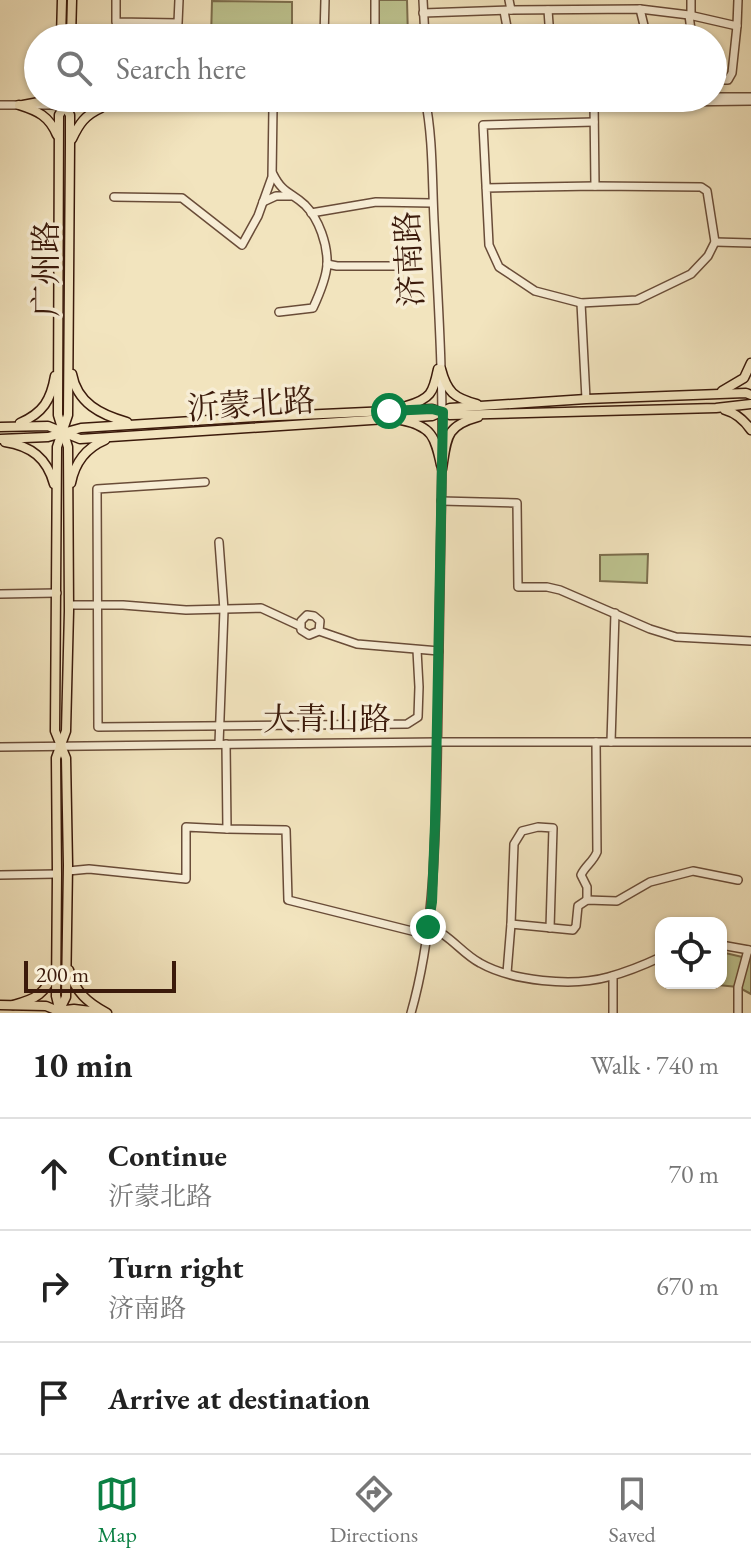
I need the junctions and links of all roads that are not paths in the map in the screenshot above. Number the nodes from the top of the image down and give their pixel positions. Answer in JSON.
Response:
{"nodes":[{"id":1,"x":62,"y":0,"type":"edge"},
{"id":2,"x":72,"y":0,"type":"edge"},
{"id":3,"x":116,"y":0,"type":"edge"},
{"id":4,"x":179,"y":0,"type":"edge"},
{"id":5,"x":325,"y":0,"type":"edge"},
{"id":6,"x":375,"y":0,"type":"edge"},
{"id":7,"x":421,"y":0,"type":"edge"},
{"id":8,"x":509,"y":0,"type":"edge"},
{"id":9,"x":691,"y":0,"type":"edge"},
{"id":10,"x":738,"y":0,"type":"edge"},
{"id":11,"x":640,"y":9,"type":"junction"},
{"id":12,"x":507,"y":10,"type":"junction"},
{"id":13,"x":548,"y":10,"type":"junction"},
{"id":14,"x":423,"y":13,"type":"junction"},
{"id":15,"x":690,"y":16,"type":"junction"},
{"id":16,"x":61,"y":24,"type":"edge"},
{"id":17,"x":71,"y":24,"type":"edge"},
{"id":18,"x":324,"y":24,"type":"edge"},
{"id":19,"x":375,"y":24,"type":"edge"},
{"id":20,"x":422,"y":24,"type":"edge"},
{"id":21,"x":423,"y":24,"type":"edge"},
{"id":22,"x":508,"y":24,"type":"edge"},
{"id":23,"x":549,"y":24,"type":"edge"},
{"id":24,"x":644,"y":24,"type":"edge"},
{"id":25,"x":691,"y":24,"type":"edge"},
{"id":26,"x":737,"y":26,"type":"junction"},
{"id":27,"x":727,"y":80,"type":"edge"},
{"id":28,"x":727,"y":98,"type":"edge"},
{"id":29,"x":727,"y":99,"type":"edge"},
{"id":30,"x":751,"y":99,"type":"edge"},
{"id":31,"x":24,"y":104,"type":"edge"},
{"id":32,"x":0,"y":105,"type":"edge"},
{"id":33,"x":19,"y":105,"type":"junction"},
{"id":34,"x":24,"y":105,"type":"edge"},
{"id":35,"x":24,"y":107,"type":"edge"},
{"id":36,"x":39,"y":112,"type":"edge"},
{"id":37,"x":61,"y":112,"type":"edge"},
{"id":38,"x":70,"y":112,"type":"edge"},
{"id":39,"x":92,"y":112,"type":"edge"},
{"id":40,"x":273,"y":112,"type":"edge"},
{"id":41,"x":427,"y":112,"type":"edge"},
{"id":42,"x":427,"y":112,"type":"edge"},
{"id":43,"x":594,"y":112,"type":"edge"},
{"id":44,"x":594,"y":122,"type":"junction"},
{"id":45,"x":60,"y":141,"type":"junction"},
{"id":46,"x":70,"y":143,"type":"junction"},
{"id":47,"x":272,"y":172,"type":"junction"},
{"id":48,"x":595,"y":186,"type":"junction"},
{"id":49,"x":486,"y":188,"type":"junction"},
{"id":50,"x":291,"y":196,"type":"junction"},
{"id":51,"x":114,"y":197,"type":"dead end"},
{"id":52,"x":263,"y":202,"type":"junction"},
{"id":53,"x":431,"y":203,"type":"junction"},
{"id":54,"x":311,"y":213,"type":"junction"},
{"id":55,"x":715,"y":242,"type":"junction"},
{"id":56,"x":751,"y":243,"type":"edge"},
{"id":57,"x":327,"y":264,"type":"junction"},
{"id":58,"x":412,"y":266,"type":"dead end"},
{"id":59,"x":581,"y":303,"type":"junction"},
{"id":60,"x":279,"y":312,"type":"dead end"},
{"id":61,"x":59,"y":356,"type":"junction"},
{"id":62,"x":70,"y":357,"type":"junction"},
{"id":63,"x":751,"y":363,"type":"edge"},
{"id":64,"x":440,"y":369,"type":"junction"},
{"id":65,"x":709,"y":394,"type":"junction"},
{"id":66,"x":751,"y":395,"type":"edge"},
{"id":67,"x":586,"y":399,"type":"junction"},
{"id":68,"x":751,"y":404,"type":"edge"},
{"id":69,"x":716,"y":408,"type":"junction"},
{"id":70,"x":493,"y":410,"type":"junction"},
{"id":71,"x":443,"y":412,"type":"junction"},
{"id":72,"x":389,"y":414,"type":"junction"},
{"id":73,"x":135,"y":425,"type":"junction"},
{"id":74,"x":15,"y":426,"type":"junction"},
{"id":75,"x":0,"y":427,"type":"edge"},
{"id":76,"x":751,"y":430,"type":"edge"},
{"id":77,"x":63,"y":432,"type":"junction"},
{"id":78,"x":110,"y":438,"type":"junction"},
{"id":79,"x":0,"y":440,"type":"edge"},
{"id":80,"x":442,"y":469,"type":"junction"},
{"id":81,"x":205,"y":482,"type":"dead end"},
{"id":82,"x":441,"y":501,"type":"junction"},
{"id":83,"x":69,"y":508,"type":"junction"},
{"id":84,"x":58,"y":509,"type":"junction"},
{"id":85,"x":219,"y":542,"type":"dead end"},
{"id":86,"x":57,"y":593,"type":"junction"},
{"id":87,"x":0,"y":594,"type":"edge"},
{"id":88,"x":69,"y":605,"type":"junction"},
{"id":89,"x":96,"y":605,"type":"junction"},
{"id":90,"x":224,"y":610,"type":"junction"},
{"id":91,"x":615,"y":613,"type":"junction"},
{"id":92,"x":300,"y":626,"type":"junction"},
{"id":93,"x":319,"y":631,"type":"junction"},
{"id":94,"x":751,"y":641,"type":"edge"},
{"id":95,"x":417,"y":650,"type":"junction"},
{"id":96,"x":439,"y":651,"type":"junction"},
{"id":97,"x":220,"y":726,"type":"junction"},
{"id":98,"x":438,"y":742,"type":"junction"},
{"id":99,"x":596,"y":742,"type":"junction"},
{"id":100,"x":611,"y":742,"type":"junction"},
{"id":101,"x":751,"y":742,"type":"edge"},
{"id":102,"x":223,"y":744,"type":"junction"},
{"id":103,"x":62,"y":745,"type":"junction"},
{"id":104,"x":0,"y":747,"type":"edge"},
{"id":105,"x":227,"y":829,"type":"junction"},
{"id":106,"x":68,"y":871,"type":"junction"},
{"id":107,"x":57,"y":874,"type":"junction"},
{"id":108,"x":0,"y":875,"type":"edge"},
{"id":109,"x":738,"y":880,"type":"dead end"},
{"id":110,"x":587,"y":900,"type":"junction"},
{"id":111,"x":511,"y":924,"type":"junction"},
{"id":112,"x":550,"y":928,"type":"junction"},
{"id":113,"x":428,"y":931,"type":"junction"},
{"id":114,"x":727,"y":946,"type":"edge"},
{"id":115,"x":750,"y":950,"type":"edge"},
{"id":116,"x":655,"y":960,"type":"edge"},
{"id":117,"x":62,"y":961,"type":"junction"},
{"id":118,"x":507,"y":973,"type":"junction"},
{"id":119,"x":613,"y":976,"type":"junction"},
{"id":120,"x":0,"y":1005,"type":"edge"},
{"id":121,"x":13,"y":1005,"type":"junction"},
{"id":122,"x":59,"y":1012,"type":"edge"},
{"id":123,"x":107,"y":1013,"type":"edge"},
{"id":124,"x":411,"y":1013,"type":"edge"},
{"id":125,"x":613,"y":1013,"type":"edge"},
{"id":126,"x":738,"y":1013,"type":"edge"}],
"edges":[{"from":1,"to":16,"type":"main road"},
{"from":2,"to":17,"type":"main road"},
{"from":3,"to":4,"type":"street"},
{"from":5,"to":18,"type":"street"},
{"from":6,"to":19,"type":"street"},
{"from":7,"to":14,"type":"street"},
{"from":7,"to":20,"type":"street"},
{"from":8,"to":12,"type":"street"},
{"from":9,"to":15,"type":"street"},
{"from":10,"to":26,"type":"street"},
{"from":11,"to":13,"type":"street"},
{"from":11,"to":15,"type":"street"},
{"from":11,"to":24,"type":"street"},
{"from":12,"to":13,"type":"street"},
{"from":12,"to":14,"type":"street"},
{"from":12,"to":22,"type":"street"},
{"from":13,"to":23,"type":"street"},
{"from":14,"to":21,"type":"street"},
{"from":15,"to":25,"type":"street"},
{"from":15,"to":26,"type":"street"},
{"from":26,"to":27,"type":"street"},
{"from":28,"to":30,"type":"street"},
{"from":29,"to":30,"type":"street"},
{"from":31,"to":33,"type":"main road"},
{"from":32,"to":33,"type":"street"},
{"from":33,"to":34,"type":"street"},
{"from":33,"to":35,"type":"main road"},
{"from":36,"to":45,"type":"main road"},
{"from":37,"to":45,"type":"main road","name":"广州路"},
{"from":38,"to":46,"type":"main road","name":"广州路"},
{"from":39,"to":46,"type":"main road"},
{"from":40,"to":47,"type":"street"},
{"from":41,"to":53,"type":"street","name":"济南路"},
{"from":42,"to":64,"type":"street","name":"济南路"},
{"from":43,"to":44,"type":"street"},
{"from":44,"to":48,"type":"street"},
{"from":44,"to":49,"type":"street"},
{"from":45,"to":61,"type":"main road","name":"广州路"},
{"from":46,"to":62,"type":"main road","name":"广州路"},
{"from":47,"to":50,"type":"street"},
{"from":47,"to":52,"type":"street"},
{"from":48,"to":49,"type":"street"},
{"from":48,"to":55,"type":"street"},
{"from":49,"to":59,"type":"street"},
{"from":50,"to":52,"type":"street"},
{"from":50,"to":54,"type":"street"},
{"from":51,"to":52,"type":"street"},
{"from":53,"to":54,"type":"street"},
{"from":53,"to":64,"type":"street","name":"济南路"},
{"from":54,"to":57,"type":"street"},
{"from":55,"to":56,"type":"street"},
{"from":55,"to":59,"type":"street"},
{"from":57,"to":58,"type":"street"},
{"from":57,"to":60,"type":"street"},
{"from":59,"to":67,"type":"street"},
{"from":61,"to":74,"type":"main road"},
{"from":61,"to":77,"type":"main road","name":"广州路"},
{"from":62,"to":73,"type":"main road"},
{"from":62,"to":77,"type":"main road","name":"广州路"},
{"from":63,"to":65,"type":"main road"},
{"from":64,"to":70,"type":"main road"},
{"from":64,"to":71,"type":"street","name":"济南路"},
{"from":64,"to":72,"type":"main road"},
{"from":65,"to":66,"type":"main road","name":"沂蒙北路"},
{"from":65,"to":67,"type":"main road","name":"沂蒙北路"},
{"from":67,"to":70,"type":"main road","name":"沂蒙北路"},
{"from":68,"to":69,"type":"main road","name":"沂蒙北路"},
{"from":69,"to":70,"type":"main road","name":"沂蒙北路"},
{"from":69,"to":76,"type":"main road"},
{"from":70,"to":71,"type":"main road","name":"沂蒙北路"},
{"from":70,"to":80,"type":"main road"},
{"from":71,"to":72,"type":"main road","name":"沂蒙北路"},
{"from":71,"to":80,"type":"street","name":"济南路"},
{"from":72,"to":73,"type":"main road","name":"沂蒙北路"},
{"from":72,"to":78,"type":"main road","name":"沂蒙北路"},
{"from":72,"to":80,"type":"main road"},
{"from":73,"to":77,"type":"main road","name":"沂蒙北路"},
{"from":74,"to":75,"type":"main road","name":"沂蒙北路"},
{"from":74,"to":77,"type":"main road","name":"沂蒙北路"},
{"from":77,"to":78,"type":"main road","name":"沂蒙北路"},
{"from":77,"to":79,"type":"main road","name":"沂蒙北路"},
{"from":77,"to":83,"type":"main road","name":"广州路"},
{"from":77,"to":84,"type":"main road","name":"广州路"},
{"from":78,"to":83,"type":"main road"},
{"from":79,"to":84,"type":"main road"},
{"from":80,"to":82,"type":"street","name":"济南路"},
{"from":81,"to":89,"type":"street"},
{"from":82,"to":91,"type":"street"},
{"from":82,"to":96,"type":"street","name":"济南路"},
{"from":83,"to":88,"type":"main road","name":"广州路"},
{"from":84,"to":86,"type":"main road","name":"广州路"},
{"from":85,"to":90,"type":"street"},
{"from":86,"to":87,"type":"street"},
{"from":86,"to":103,"type":"main road","name":"广州路"},
{"from":88,"to":89,"type":"street"},
{"from":88,"to":103,"type":"main road","name":"广州路"},
{"from":89,"to":90,"type":"street"},
{"from":89,"to":97,"type":"street"},
{"from":90,"to":92,"type":"street"},
{"from":90,"to":97,"type":"street"},
{"from":91,"to":94,"type":"street"},
{"from":91,"to":100,"type":"street"},
{"from":92,"to":93,"type":"street"},
{"from":92,"to":93,"type":"street"},
{"from":93,"to":95,"type":"street"},
{"from":95,"to":96,"type":"street"},
{"from":95,"to":97,"type":"street"},
{"from":96,"to":98,"type":"street","name":"济南路"},
{"from":97,"to":102,"type":"street"},
{"from":98,"to":99,"type":"street","name":"大青山路"},
{"from":98,"to":102,"type":"street","name":"大青山路"},
{"from":98,"to":113,"type":"street","name":"济南路"},
{"from":99,"to":100,"type":"street","name":"大青山路"},
{"from":99,"to":110,"type":"street"},
{"from":100,"to":101,"type":"street","name":"大青山路"},
{"from":102,"to":103,"type":"street","name":"大青山路"},
{"from":102,"to":105,"type":"street"},
{"from":103,"to":104,"type":"street","name":"大青山路"},
{"from":103,"to":106,"type":"main road","name":"广州路"},
{"from":103,"to":107,"type":"main road","name":"广州路"},
{"from":105,"to":106,"type":"street"},
{"from":105,"to":113,"type":"street"},
{"from":106,"to":117,"type":"main road","name":"广州路"},
{"from":107,"to":108,"type":"street"},
{"from":107,"to":117,"type":"main road","name":"广州路"},
{"from":109,"to":110,"type":"street"},
{"from":110,"to":112,"type":"street"},
{"from":111,"to":112,"type":"street"},
{"from":111,"to":112,"type":"street"},
{"from":111,"to":118,"type":"street"},
{"from":113,"to":118,"type":"street"},
{"from":113,"to":124,"type":"street","name":"济南路"},
{"from":114,"to":115,"type":"street"},
{"from":115,"to":126,"type":"street"},
{"from":116,"to":119,"type":"street"},
{"from":117,"to":121,"type":"main road"},
{"from":117,"to":122,"type":"main road","name":"广州路"},
{"from":117,"to":123,"type":"main road"},
{"from":118,"to":119,"type":"street"},
{"from":119,"to":125,"type":"street"},
{"from":120,"to":121,"type":"main road"},
{"from":121,"to":122,"type":"main road"},
{"from":122,"to":123,"type":"main road"}]}
